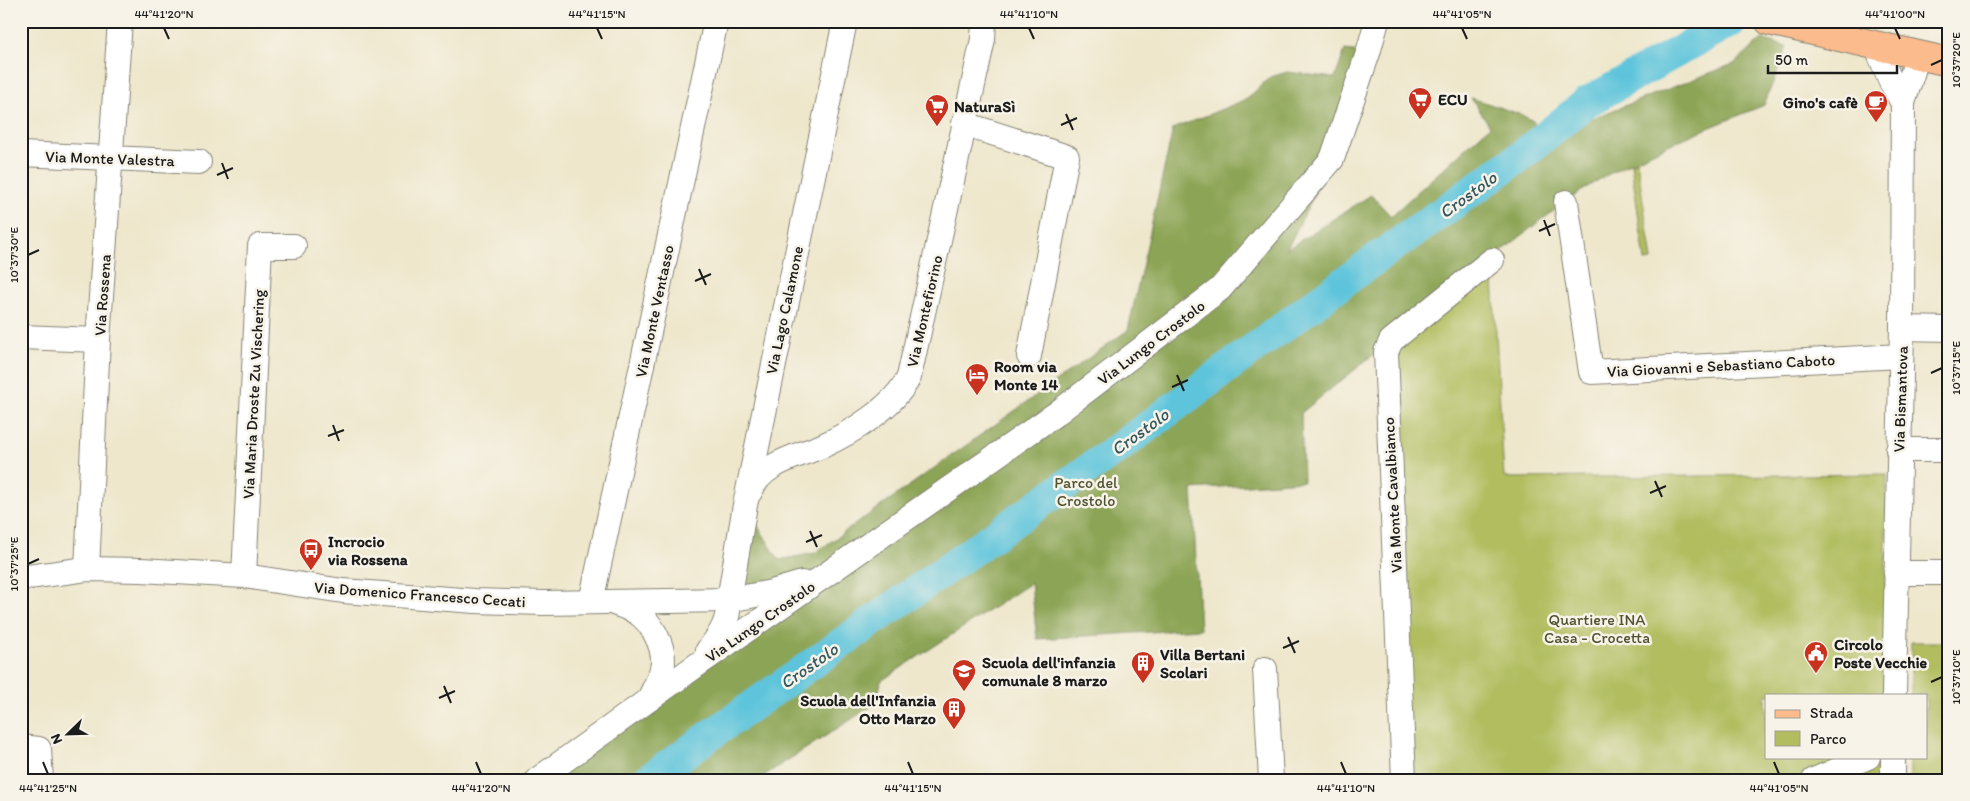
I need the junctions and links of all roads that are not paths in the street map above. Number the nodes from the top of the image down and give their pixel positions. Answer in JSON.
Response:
{"nodes":[{"id":1,"x":120,"y":21,"type":"edge"},
{"id":2,"x":716,"y":21,"type":"edge"},
{"id":3,"x":844,"y":21,"type":"edge"},
{"id":4,"x":984,"y":21,"type":"edge"},
{"id":5,"x":1378,"y":21,"type":"edge"},
{"id":6,"x":1769,"y":21,"type":"edge"},
{"id":7,"x":1876,"y":46,"type":"junction"},
{"id":8,"x":1918,"y":55,"type":"junction"},
{"id":9,"x":1949,"y":62,"type":"edge"},
{"id":10,"x":1903,"y":103,"type":"junction"},
{"id":11,"x":964,"y":124,"type":"junction"},
{"id":12,"x":21,"y":154,"type":"edge"},
{"id":13,"x":111,"y":159,"type":"junction"},
{"id":14,"x":199,"y":162,"type":"dead end"},
{"id":15,"x":1566,"y":202,"type":"dead end"},
{"id":16,"x":294,"y":246,"type":"dead end"},
{"id":17,"x":1492,"y":260,"type":"dead end"},
{"id":18,"x":1902,"y":328,"type":"junction"},
{"id":19,"x":1949,"y":329,"type":"edge"},
{"id":20,"x":21,"y":337,"type":"edge"},
{"id":21,"x":98,"y":340,"type":"junction"},
{"id":22,"x":1029,"y":356,"type":"dead end"},
{"id":23,"x":1901,"y":356,"type":"junction"},
{"id":24,"x":1898,"y":450,"type":"junction"},
{"id":25,"x":1949,"y":450,"type":"edge"},
{"id":26,"x":745,"y":504,"type":"junction"},
{"id":27,"x":87,"y":569,"type":"junction"},
{"id":28,"x":1896,"y":572,"type":"junction"},
{"id":29,"x":1949,"y":573,"type":"edge"},
{"id":30,"x":244,"y":576,"type":"junction"},
{"id":31,"x":823,"y":577,"type":"junction"},
{"id":32,"x":21,"y":578,"type":"edge"},
{"id":33,"x":729,"y":600,"type":"junction"},
{"id":34,"x":600,"y":602,"type":"junction"},
{"id":35,"x":697,"y":665,"type":"junction"},
{"id":36,"x":1265,"y":669,"type":"dead end"},
{"id":37,"x":1894,"y":694,"type":"edge"},
{"id":38,"x":649,"y":700,"type":"junction"},
{"id":39,"x":21,"y":747,"type":"edge"},
{"id":40,"x":1866,"y":758,"type":"edge"},
{"id":41,"x":1893,"y":758,"type":"edge"},
{"id":42,"x":41,"y":780,"type":"edge"},
{"id":43,"x":537,"y":780,"type":"edge"},
{"id":44,"x":1271,"y":780,"type":"edge"},
{"id":45,"x":1404,"y":780,"type":"edge"},
{"id":46,"x":1814,"y":780,"type":"edge"},
{"id":47,"x":1893,"y":780,"type":"edge"}],
"edges":[{"from":1,"to":13,"type":"street","name":"Via Rossena"},
{"from":2,"to":34,"type":"street","name":"Via Monte Ventasso"},
{"from":3,"to":26,"type":"street","name":"Via Lago Calamone"},
{"from":4,"to":11,"type":"street","name":"Via Montefiorino"},
{"from":5,"to":31,"type":"street","name":"Via Lungo Crostolo"},
{"from":6,"to":7,"type":"main road"},
{"from":7,"to":8,"type":"main road"},
{"from":7,"to":10,"type":"street"},
{"from":8,"to":9,"type":"main road"},
{"from":8,"to":10,"type":"street","name":"Via Bismantova"},
{"from":10,"to":18,"type":"street","name":"Via Bismantova"},
{"from":11,"to":22,"type":"street"},
{"from":11,"to":26,"type":"street","name":"Via Montefiorino"},
{"from":12,"to":13,"type":"street","name":"Via Monte Valestra"},
{"from":13,"to":14,"type":"street","name":"Via Monte Valestra"},
{"from":13,"to":21,"type":"street","name":"Via Rossena"},
{"from":15,"to":23,"type":"street","name":"Via Giovanni e Sebastiano Caboto"},
{"from":16,"to":30,"type":"street","name":"Via Maria Droste Zu Vischering"},
{"from":17,"to":45,"type":"street","name":"Via Monte Cavalbianco"},
{"from":18,"to":19,"type":"street"},
{"from":18,"to":23,"type":"street","name":"Via Bismantova"},
{"from":20,"to":21,"type":"street"},
{"from":21,"to":27,"type":"street","name":"Via Rossena"},
{"from":23,"to":24,"type":"street","name":"Via Bismantova"},
{"from":24,"to":25,"type":"street"},
{"from":24,"to":28,"type":"street","name":"Via Bismantova"},
{"from":26,"to":33,"type":"street","name":"Via Lago Calamone"},
{"from":27,"to":30,"type":"street","name":"Via Domenico Francesco Cecati"},
{"from":27,"to":32,"type":"street","name":"Via Domenico Francesco Cecati"},
{"from":28,"to":29,"type":"street"},
{"from":28,"to":37,"type":"street","name":"Via Bismantova"},
{"from":30,"to":34,"type":"street","name":"Via Domenico Francesco Cecati"},
{"from":31,"to":33,"type":"street","name":"Via Lungo Crostolo"},
{"from":31,"to":35,"type":"street","name":"Via Lungo Crostolo"},
{"from":33,"to":34,"type":"street","name":"Via Domenico Francesco Cecati"},
{"from":33,"to":35,"type":"street","name":"Via Lungo Crostolo"},
{"from":34,"to":38,"type":"street"},
{"from":35,"to":38,"type":"street","name":"Via Lungo Crostolo"},
{"from":36,"to":44,"type":"street"},
{"from":38,"to":43,"type":"street","name":"Via Lungo Crostolo"},
{"from":39,"to":42,"type":"street"},
{"from":40,"to":46,"type":"street"},
{"from":41,"to":47,"type":"street"}]}
